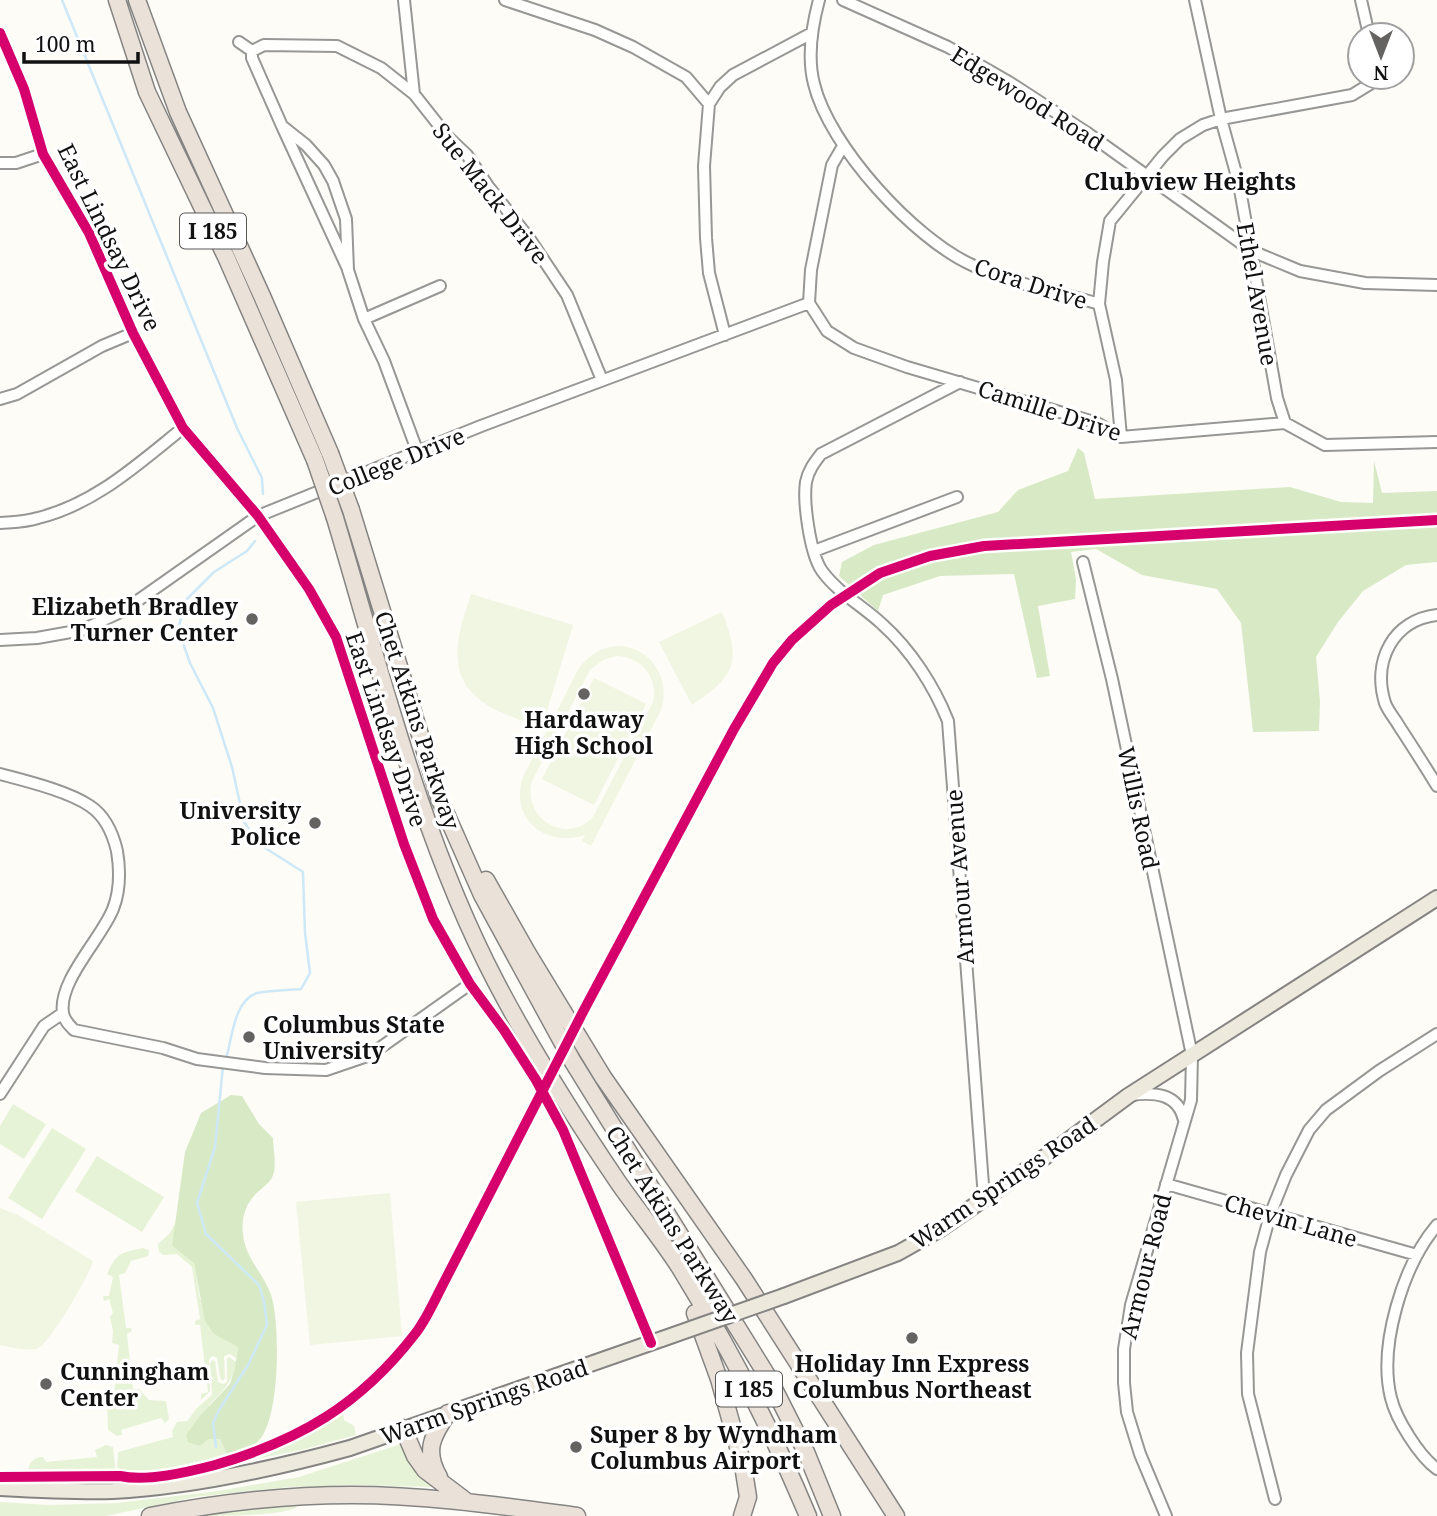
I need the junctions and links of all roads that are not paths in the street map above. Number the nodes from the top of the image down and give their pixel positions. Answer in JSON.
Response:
{"nodes":[{"id":1,"x":117,"y":0,"type":"edge"},
{"id":2,"x":137,"y":0,"type":"edge"},
{"id":3,"x":415,"y":0,"type":"edge"},
{"id":4,"x":505,"y":0,"type":"edge"},
{"id":5,"x":819,"y":0,"type":"edge"},
{"id":6,"x":843,"y":0,"type":"edge"},
{"id":7,"x":1195,"y":0,"type":"edge"},
{"id":8,"x":1361,"y":0,"type":"edge"},
{"id":9,"x":404,"y":5,"type":"edge"},
{"id":10,"x":1366,"y":21,"type":"edge"},
{"id":11,"x":812,"y":33,"type":"junction"},
{"id":12,"x":0,"y":34,"type":"edge"},
{"id":13,"x":239,"y":42,"type":"dead end"},
{"id":14,"x":252,"y":51,"type":"junction"},
{"id":15,"x":1358,"y":91,"type":"edge"},
{"id":16,"x":414,"y":94,"type":"junction"},
{"id":17,"x":709,"y":104,"type":"junction"},
{"id":18,"x":1221,"y":119,"type":"junction"},
{"id":19,"x":282,"y":126,"type":"junction"},
{"id":20,"x":843,"y":146,"type":"junction"},
{"id":21,"x":43,"y":153,"type":"junction"},
{"id":22,"x":0,"y":163,"type":"edge"},
{"id":23,"x":1148,"y":178,"type":"junction"},
{"id":24,"x":1252,"y":251,"type":"junction"},
{"id":25,"x":348,"y":270,"type":"junction"},
{"id":26,"x":1437,"y":285,"type":"edge"},
{"id":27,"x":440,"y":286,"type":"dead end"},
{"id":28,"x":809,"y":303,"type":"junction"},
{"id":29,"x":1099,"y":304,"type":"junction"},
{"id":30,"x":364,"y":319,"type":"junction"},
{"id":31,"x":133,"y":332,"type":"junction"},
{"id":32,"x":725,"y":335,"type":"junction"},
{"id":33,"x":602,"y":380,"type":"junction"},
{"id":34,"x":960,"y":382,"type":"junction"},
{"id":35,"x":0,"y":398,"type":"edge"},
{"id":36,"x":1285,"y":424,"type":"junction"},
{"id":37,"x":183,"y":428,"type":"junction"},
{"id":38,"x":1121,"y":437,"type":"junction"},
{"id":39,"x":1437,"y":442,"type":"edge"},
{"id":40,"x":418,"y":453,"type":"junction"},
{"id":41,"x":323,"y":456,"type":"junction"},
{"id":42,"x":957,"y":497,"type":"dead end"},
{"id":43,"x":258,"y":516,"type":"junction"},
{"id":44,"x":0,"y":523,"type":"edge"},
{"id":45,"x":814,"y":551,"type":"junction"},
{"id":46,"x":1083,"y":562,"type":"dead end"},
{"id":47,"x":1437,"y":614,"type":"edge"},
{"id":48,"x":0,"y":640,"type":"edge"},
{"id":49,"x":420,"y":737,"type":"junction"},
{"id":50,"x":1433,"y":769,"type":"edge"},
{"id":51,"x":0,"y":774,"type":"edge"},
{"id":52,"x":1437,"y":786,"type":"edge"},
{"id":53,"x":1437,"y":898,"type":"edge"},
{"id":54,"x":470,"y":984,"type":"junction"},
{"id":55,"x":63,"y":1013,"type":"junction"},
{"id":56,"x":1437,"y":1034,"type":"edge"},
{"id":57,"x":1192,"y":1055,"type":"junction"},
{"id":58,"x":0,"y":1094,"type":"edge"},
{"id":59,"x":1128,"y":1096,"type":"junction"},
{"id":60,"x":1185,"y":1122,"type":"junction"},
{"id":61,"x":1166,"y":1184,"type":"junction"},
{"id":62,"x":984,"y":1198,"type":"junction"},
{"id":63,"x":1269,"y":1215,"type":"junction"},
{"id":64,"x":1437,"y":1225,"type":"edge"},
{"id":65,"x":1417,"y":1255,"type":"junction"},
{"id":66,"x":679,"y":1267,"type":"junction"},
{"id":67,"x":656,"y":1341,"type":"junction"},
{"id":68,"x":448,"y":1413,"type":"junction"},
{"id":69,"x":403,"y":1428,"type":"junction"},
{"id":70,"x":1437,"y":1469,"type":"edge"},
{"id":71,"x":442,"y":1483,"type":"junction"},
{"id":72,"x":0,"y":1488,"type":"edge"},
{"id":73,"x":1275,"y":1499,"type":"dead end"},
{"id":74,"x":466,"y":1502,"type":"junction"},
{"id":75,"x":150,"y":1516,"type":"edge"},
{"id":76,"x":577,"y":1516,"type":"edge"},
{"id":77,"x":742,"y":1516,"type":"edge"},
{"id":78,"x":808,"y":1516,"type":"edge"},
{"id":79,"x":832,"y":1516,"type":"edge"},
{"id":80,"x":896,"y":1516,"type":"edge"},
{"id":81,"x":1166,"y":1516,"type":"edge"}],
"edges":[{"from":1,"to":41,"type":"highway","name":"Chet Atkins Parkway","number":"I 185"},
{"from":2,"to":41,"type":"highway","name":"Chet Atkins Parkway","number":"I 185"},
{"from":3,"to":9,"type":"street"},
{"from":4,"to":17,"type":"street"},
{"from":5,"to":11,"type":"street","name":"Cora Drive"},
{"from":6,"to":23,"type":"street","name":"Edgewood Road"},
{"from":7,"to":18,"type":"street","name":"Ethel Avenue"},
{"from":8,"to":10,"type":"street"},
{"from":9,"to":16,"type":"street"},
{"from":11,"to":17,"type":"street"},
{"from":11,"to":20,"type":"street","name":"Cora Drive"},
{"from":12,"to":21,"type":"street","name":"East Lindsay Drive"},
{"from":13,"to":14,"type":"street"},
{"from":14,"to":16,"type":"street","name":"Sue Mack Drive"},
{"from":14,"to":19,"type":"street"},
{"from":15,"to":18,"type":"street"},
{"from":16,"to":33,"type":"street","name":"Sue Mack Drive"},
{"from":17,"to":32,"type":"street"},
{"from":18,"to":23,"type":"street"},
{"from":18,"to":24,"type":"street","name":"Ethel Avenue"},
{"from":19,"to":25,"type":"street"},
{"from":19,"to":25,"type":"street"},
{"from":20,"to":28,"type":"street"},
{"from":20,"to":29,"type":"street","name":"Cora Drive"},
{"from":21,"to":22,"type":"street"},
{"from":21,"to":31,"type":"street","name":"East Lindsay Drive"},
{"from":23,"to":24,"type":"street","name":"Edgewood Road"},
{"from":23,"to":29,"type":"street"},
{"from":24,"to":26,"type":"street","name":"Edgewood Road"},
{"from":24,"to":36,"type":"street","name":"Ethel Avenue"},
{"from":25,"to":30,"type":"street"},
{"from":27,"to":30,"type":"street"},
{"from":28,"to":32,"type":"street","name":"College Drive"},
{"from":28,"to":34,"type":"street","name":"Camille Drive"},
{"from":29,"to":38,"type":"street"},
{"from":30,"to":40,"type":"street"},
{"from":31,"to":35,"type":"street"},
{"from":31,"to":37,"type":"street","name":"East Lindsay Drive"},
{"from":32,"to":33,"type":"street","name":"College Drive"},
{"from":33,"to":40,"type":"street","name":"College Drive"},
{"from":34,"to":38,"type":"street","name":"Camille Drive"},
{"from":34,"to":45,"type":"street","name":"Armour Avenue"},
{"from":36,"to":38,"type":"street","name":"Camille Drive"},
{"from":36,"to":39,"type":"street"},
{"from":37,"to":43,"type":"street","name":"East Lindsay Drive"},
{"from":37,"to":44,"type":"street"},
{"from":40,"to":43,"type":"street","name":"College Drive"},
{"from":41,"to":49,"type":"highway","name":"Chet Atkins Parkway","number":"I 185","bridge":true},
{"from":41,"to":66,"type":"highway","name":"Chet Atkins Parkway","number":"I 185","bridge":true},
{"from":42,"to":45,"type":"street"},
{"from":43,"to":48,"type":"street","name":"College Drive"},
{"from":43,"to":54,"type":"street","name":"East Lindsay Drive"},
{"from":45,"to":62,"type":"street","name":"Armour Avenue"},
{"from":46,"to":57,"type":"street","name":"Willis Road"},
{"from":47,"to":50,"type":"street"},
{"from":49,"to":79,"type":"highway","name":"Chet Atkins Parkway","number":"I 185"},
{"from":49,"to":80,"type":"highway"},
{"from":50,"to":52,"type":"street"},
{"from":51,"to":55,"type":"street"},
{"from":53,"to":57,"type":"main road","name":"Warm Springs Road"},
{"from":54,"to":55,"type":"street"},
{"from":54,"to":67,"type":"street","name":"East Lindsay Drive"},
{"from":55,"to":58,"type":"street"},
{"from":56,"to":63,"type":"street"},
{"from":57,"to":59,"type":"main road","name":"Warm Springs Road"},
{"from":57,"to":60,"type":"street","name":"Armour Road"},
{"from":59,"to":60,"type":"street"},
{"from":59,"to":62,"type":"main road","name":"Warm Springs Road"},
{"from":60,"to":61,"type":"street","name":"Armour Road"},
{"from":61,"to":63,"type":"street","name":"Chevin Lane"},
{"from":61,"to":81,"type":"street","name":"Armour Road"},
{"from":62,"to":67,"type":"main road","name":"Warm Springs Road","bridge":true},
{"from":63,"to":65,"type":"street","name":"Chevin Lane"},
{"from":63,"to":73,"type":"street"},
{"from":64,"to":65,"type":"street"},
{"from":65,"to":70,"type":"street"},
{"from":66,"to":77,"type":"highway"},
{"from":66,"to":78,"type":"highway","name":"Chet Atkins Parkway","number":"I 185"},
{"from":67,"to":68,"type":"main road","name":"Warm Springs Road"},
{"from":68,"to":69,"type":"main road","name":"Warm Springs Road"},
{"from":68,"to":71,"type":"highway"},
{"from":69,"to":71,"type":"highway"},
{"from":69,"to":72,"type":"main road","name":"Warm Springs Road"},
{"from":71,"to":74,"type":"highway"},
{"from":74,"to":75,"type":"highway"},
{"from":74,"to":76,"type":"highway"}]}
